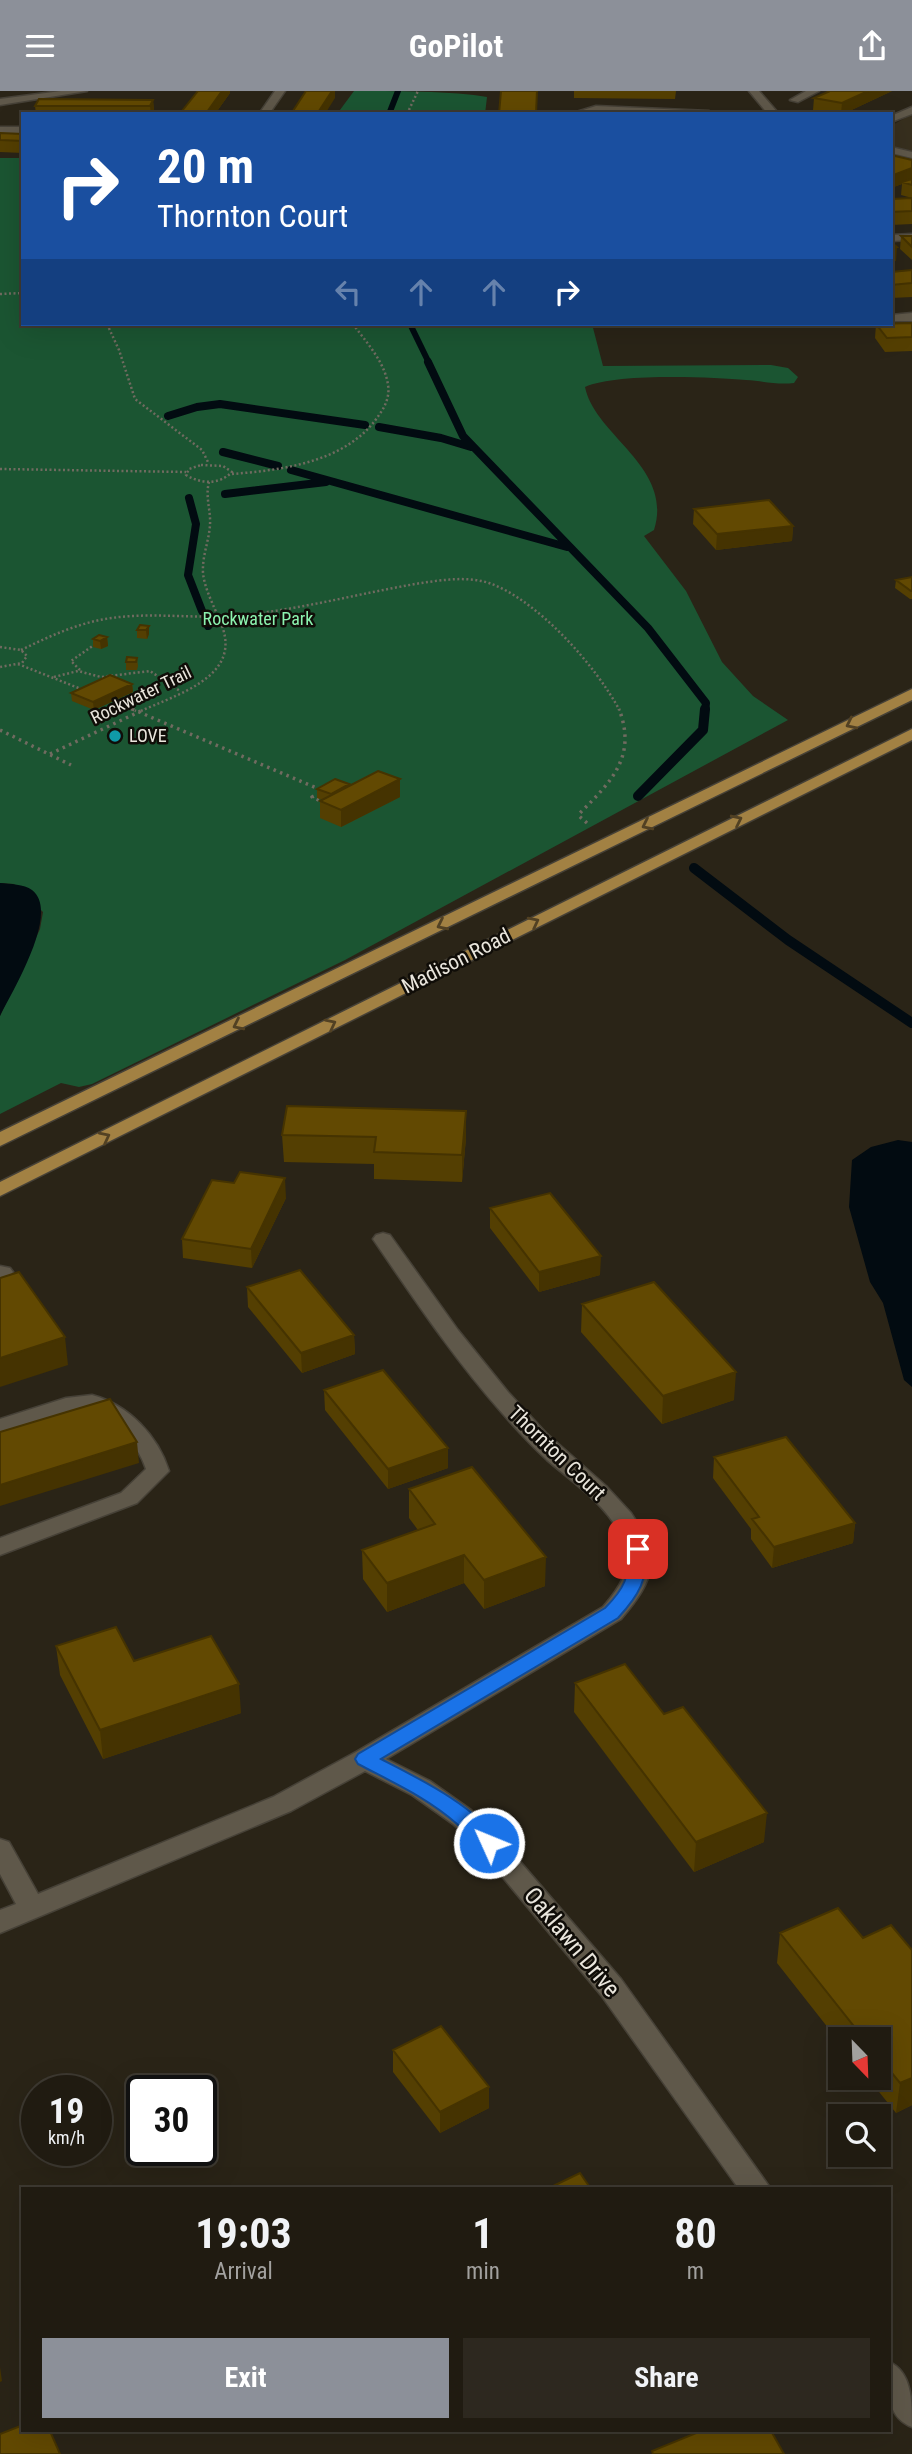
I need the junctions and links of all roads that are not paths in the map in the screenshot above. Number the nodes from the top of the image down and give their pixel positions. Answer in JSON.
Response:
{"nodes":[{"id":1,"x":82,"y":91,"type":"edge"},
{"id":2,"x":280,"y":91,"type":"edge"},
{"id":3,"x":754,"y":91,"type":"edge"},
{"id":4,"x":814,"y":91,"type":"edge"},
{"id":5,"x":795,"y":100,"type":"dead end"},
{"id":6,"x":0,"y":102,"type":"edge"},
{"id":7,"x":912,"y":110,"type":"edge"},
{"id":8,"x":265,"y":112,"type":"edge"},
{"id":9,"x":583,"y":112,"type":"edge"},
{"id":10,"x":664,"y":112,"type":"edge"},
{"id":11,"x":768,"y":112,"type":"edge"},
{"id":12,"x":893,"y":118,"type":"edge"},
{"id":13,"x":0,"y":130,"type":"edge"},
{"id":14,"x":21,"y":130,"type":"edge"},
{"id":15,"x":893,"y":150,"type":"edge"},
{"id":16,"x":912,"y":155,"type":"edge"},
{"id":17,"x":912,"y":237,"type":"edge"},
{"id":18,"x":893,"y":238,"type":"edge"},
{"id":19,"x":912,"y":317,"type":"edge"},
{"id":20,"x":893,"y":318,"type":"edge"},
{"id":21,"x":912,"y":694,"type":"edge"},
{"id":22,"x":912,"y":734,"type":"edge"},
{"id":23,"x":0,"y":1140,"type":"edge"},
{"id":24,"x":0,"y":1190,"type":"edge"},
{"id":25,"x":383,"y":1239,"type":"dead end"},
{"id":26,"x":0,"y":1427,"type":"edge"},
{"id":27,"x":0,"y":1548,"type":"edge"},
{"id":28,"x":365,"y":1759,"type":"junction"},
{"id":29,"x":0,"y":1849,"type":"edge"},
{"id":30,"x":32,"y":1908,"type":"junction"},
{"id":31,"x":0,"y":1921,"type":"edge"},
{"id":32,"x":755,"y":2187,"type":"edge"},
{"id":33,"x":891,"y":2379,"type":"edge"},
{"id":34,"x":912,"y":2412,"type":"edge"}],
"edges":[{"from":1,"to":6,"type":"street"},
{"from":2,"to":8,"type":"street"},
{"from":3,"to":11,"type":"street"},
{"from":4,"to":5,"type":"street"},
{"from":7,"to":12,"type":"street"},
{"from":9,"to":10,"type":"street"},
{"from":13,"to":14,"type":"street"},
{"from":15,"to":16,"type":"street"},
{"from":17,"to":18,"type":"street"},
{"from":19,"to":20,"type":"street"},
{"from":21,"to":23,"type":"main road","name":"Madison Road","one_way":true},
{"from":24,"to":22,"type":"main road","name":"Madison Road","one_way":true},
{"from":25,"to":28,"type":"street","name":"Thornton Court"},
{"from":26,"to":27,"type":"street"},
{"from":28,"to":30,"type":"street"},
{"from":28,"to":32,"type":"street","name":"Oaklawn Drive"},
{"from":29,"to":30,"type":"street"},
{"from":30,"to":31,"type":"street"},
{"from":33,"to":34,"type":"street"}]}
